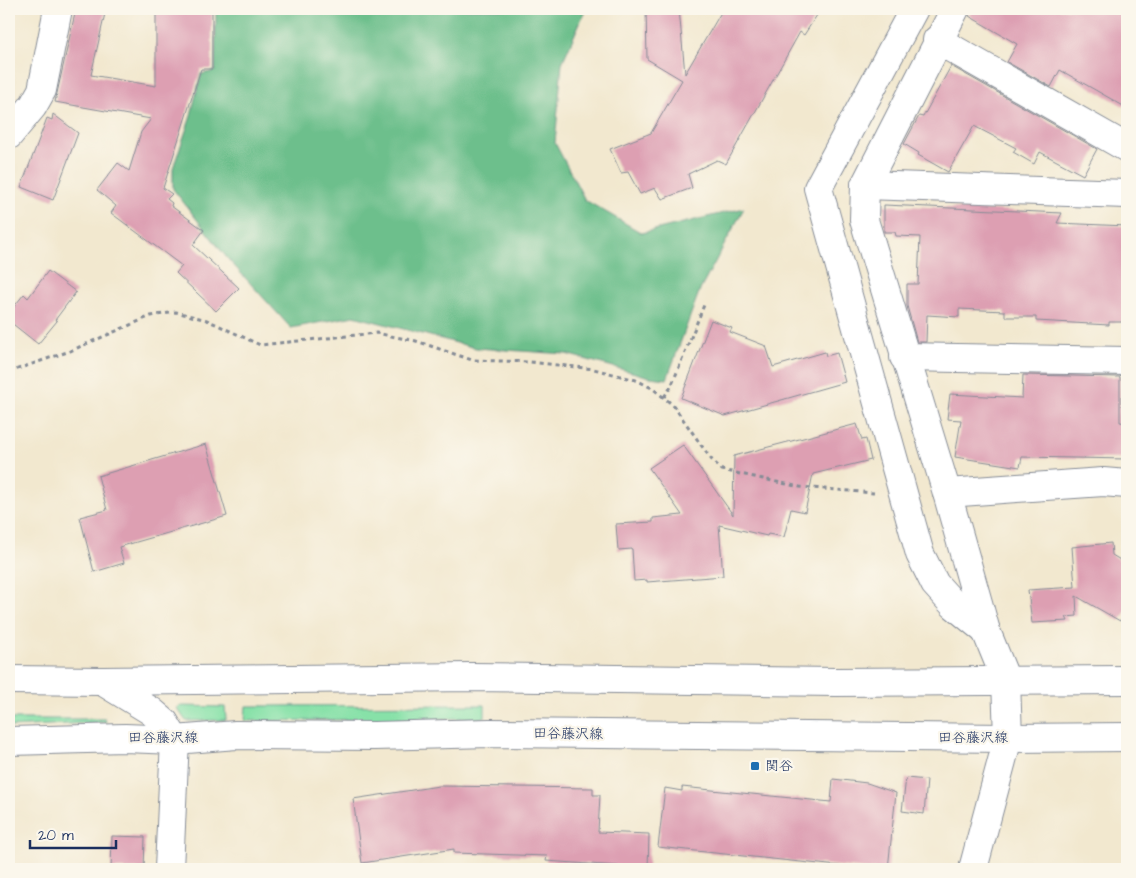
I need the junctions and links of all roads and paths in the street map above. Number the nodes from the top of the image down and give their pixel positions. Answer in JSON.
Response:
{"nodes":[{"id":1,"x":58,"y":9,"type":"edge"},
{"id":2,"x":914,"y":9,"type":"edge"},
{"id":3,"x":955,"y":9,"type":"edge"},
{"id":4,"x":938,"y":40,"type":"junction"},
{"id":5,"x":9,"y":135,"type":"edge"},
{"id":6,"x":1127,"y":148,"type":"edge"},
{"id":7,"x":865,"y":185,"type":"junction"},
{"id":8,"x":1127,"y":194,"type":"edge"},
{"id":9,"x":704,"y":306,"type":"dead end"},
{"id":10,"x":904,"y":356,"type":"junction"},
{"id":11,"x":1127,"y":361,"type":"edge"},
{"id":12,"x":9,"y":372,"type":"edge"},
{"id":13,"x":664,"y":397,"type":"junction"},
{"id":14,"x":1127,"y":484,"type":"edge"},
{"id":15,"x":903,"y":492,"type":"junction"},
{"id":16,"x":947,"y":493,"type":"junction"},
{"id":17,"x":986,"y":631,"type":"junction"},
{"id":18,"x":9,"y":680,"type":"edge"},
{"id":19,"x":1006,"y":680,"type":"junction"},
{"id":20,"x":1127,"y":680,"type":"edge"},
{"id":21,"x":102,"y":681,"type":"junction"},
{"id":22,"x":1127,"y":737,"type":"edge"},
{"id":23,"x":1008,"y":738,"type":"junction"},
{"id":24,"x":175,"y":740,"type":"junction"},
{"id":25,"x":9,"y":741,"type":"edge"},
{"id":26,"x":169,"y":869,"type":"edge"},
{"id":27,"x":973,"y":869,"type":"edge"}],
"edges":[{"from":1,"to":5,"type":"street"},
{"from":2,"to":15,"type":"street"},
{"from":3,"to":4,"type":"street"},
{"from":4,"to":6,"type":"street"},
{"from":4,"to":7,"type":"street"},
{"from":7,"to":8,"type":"street"},
{"from":7,"to":10,"type":"street"},
{"from":9,"to":13,"type":"path"},
{"from":10,"to":11,"type":"street"},
{"from":10,"to":16,"type":"street"},
{"from":12,"to":13,"type":"path"},
{"from":13,"to":15,"type":"path"},
{"from":14,"to":16,"type":"street"},
{"from":15,"to":17,"type":"street"},
{"from":16,"to":17,"type":"street"},
{"from":17,"to":19,"type":"street"},
{"from":18,"to":21,"type":"street"},
{"from":19,"to":20,"type":"street"},
{"from":19,"to":21,"type":"street"},
{"from":19,"to":23,"type":"street"},
{"from":21,"to":24,"type":"street"},
{"from":22,"to":23,"type":"street","name":"田谷藤沢線"},
{"from":23,"to":24,"type":"street","name":"田谷藤沢線"},
{"from":23,"to":27,"type":"street"},
{"from":24,"to":25,"type":"street","name":"田谷藤沢線"},
{"from":24,"to":26,"type":"street"}]}
